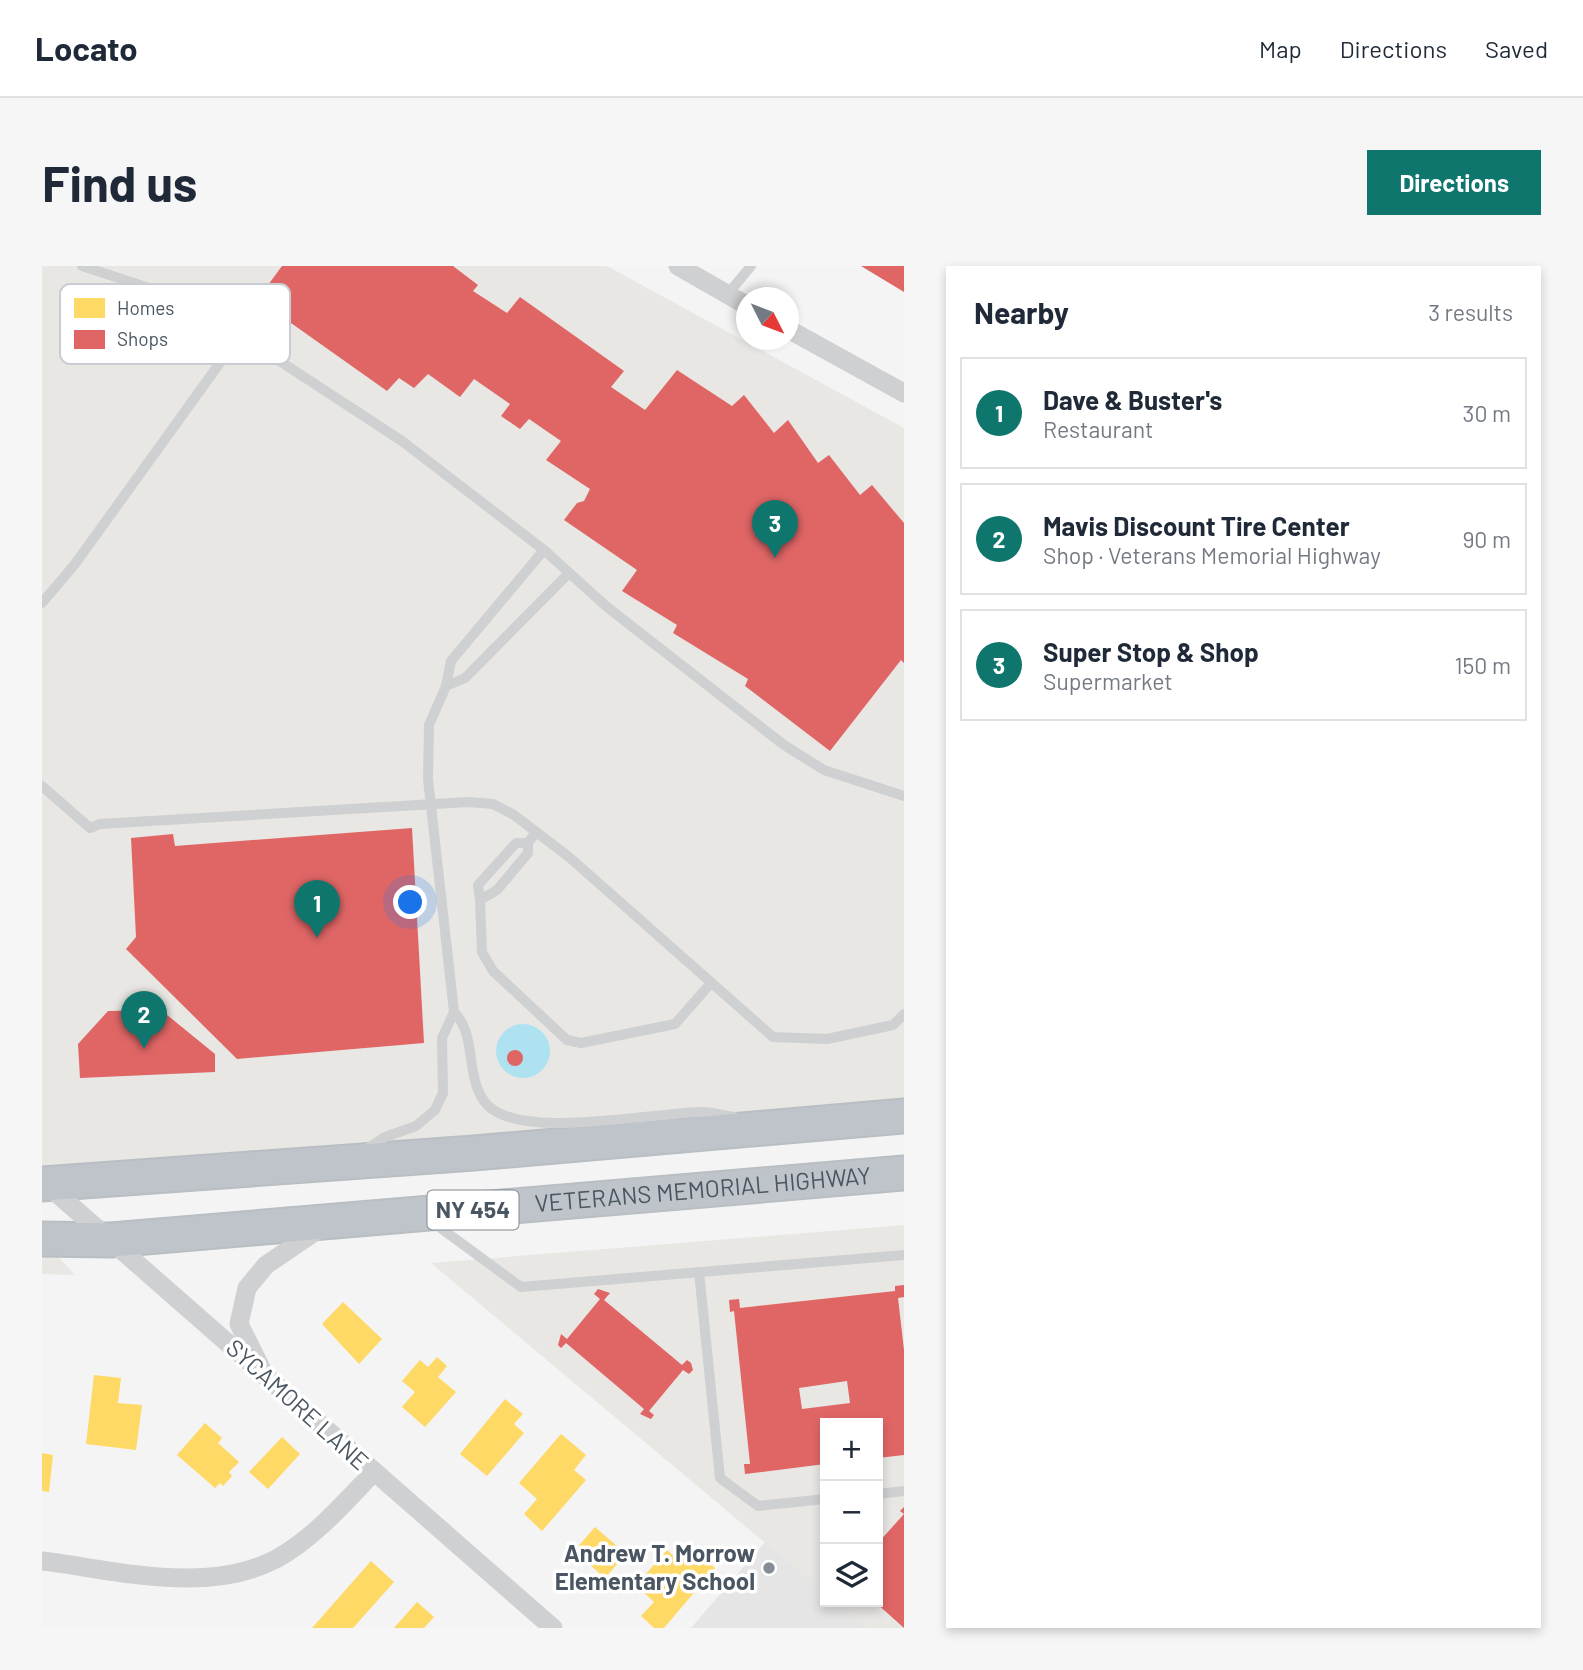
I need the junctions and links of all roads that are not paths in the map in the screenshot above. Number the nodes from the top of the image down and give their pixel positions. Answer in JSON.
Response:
{"nodes":[{"id":1,"x":82,"y":266,"type":"edge"},
{"id":2,"x":678,"y":266,"type":"edge"},
{"id":3,"x":751,"y":266,"type":"edge"},
{"id":4,"x":137,"y":284,"type":"edge"},
{"id":5,"x":727,"y":295,"type":"junction"},
{"id":6,"x":736,"y":300,"type":"edge"},
{"id":7,"x":799,"y":335,"type":"edge"},
{"id":8,"x":219,"y":364,"type":"edge"},
{"id":9,"x":284,"y":364,"type":"edge"},
{"id":10,"x":904,"y":393,"type":"edge"},
{"id":11,"x":544,"y":550,"type":"junction"},
{"id":12,"x":569,"y":573,"type":"junction"},
{"id":13,"x":42,"y":603,"type":"edge"},
{"id":14,"x":446,"y":686,"type":"junction"},
{"id":15,"x":42,"y":786,"type":"edge"},
{"id":16,"x":904,"y":796,"type":"edge"},
{"id":17,"x":431,"y":805,"type":"junction"},
{"id":18,"x":536,"y":832,"type":"junction"},
{"id":19,"x":528,"y":843,"type":"junction"},
{"id":20,"x":481,"y":900,"type":"junction"},
{"id":21,"x":711,"y":983,"type":"junction"},
{"id":22,"x":454,"y":1012,"type":"junction"},
{"id":23,"x":904,"y":1014,"type":"edge"},
{"id":24,"x":904,"y":1115,"type":"edge"},
{"id":25,"x":786,"y":1126,"type":"junction"},
{"id":26,"x":349,"y":1161,"type":"junction"},
{"id":27,"x":904,"y":1173,"type":"edge"},
{"id":28,"x":44,"y":1182,"type":"edge"},
{"id":29,"x":422,"y":1215,"type":"junction"},
{"id":30,"x":333,"y":1219,"type":"junction"},
{"id":31,"x":42,"y":1239,"type":"edge"},
{"id":32,"x":110,"y":1240,"type":"junction"},
{"id":33,"x":904,"y":1255,"type":"edge"},
{"id":34,"x":699,"y":1272,"type":"junction"},
{"id":35,"x":267,"y":1378,"type":"junction"},
{"id":36,"x":373,"y":1473,"type":"junction"},
{"id":37,"x":904,"y":1491,"type":"edge"},
{"id":38,"x":883,"y":1493,"type":"edge"},
{"id":39,"x":820,"y":1500,"type":"edge"},
{"id":40,"x":42,"y":1561,"type":"edge"},
{"id":41,"x":553,"y":1628,"type":"edge"}],
"edges":[{"from":1,"to":4,"type":"lane"},
{"from":2,"to":5,"type":"street"},
{"from":3,"to":5,"type":"lane"},
{"from":5,"to":6,"type":"street"},
{"from":7,"to":10,"type":"street"},
{"from":8,"to":13,"type":"lane"},
{"from":9,"to":11,"type":"lane"},
{"from":11,"to":12,"type":"lane"},
{"from":11,"to":14,"type":"lane"},
{"from":12,"to":14,"type":"lane"},
{"from":12,"to":16,"type":"lane"},
{"from":14,"to":17,"type":"lane"},
{"from":15,"to":17,"type":"lane"},
{"from":17,"to":18,"type":"lane"},
{"from":17,"to":22,"type":"lane"},
{"from":18,"to":19,"type":"lane"},
{"from":18,"to":21,"type":"lane"},
{"from":19,"to":20,"type":"lane"},
{"from":19,"to":20,"type":"lane"},
{"from":20,"to":21,"type":"lane"},
{"from":21,"to":23,"type":"lane"},
{"from":22,"to":25,"type":"lane"},
{"from":22,"to":26,"type":"lane"},
{"from":24,"to":25,"type":"highway","number":"NY 454"},
{"from":25,"to":26,"type":"highway","number":"NY 454"},
{"from":26,"to":28,"type":"highway","number":"NY 454"},
{"from":27,"to":29,"type":"highway","name":"VETERANS MEMORIAL HIGHWAY","number":"NY 454"},
{"from":28,"to":32,"type":"street","name":"SYCAMORE LANE"},
{"from":29,"to":30,"type":"highway","name":"VETERANS MEMORIAL HIGHWAY","number":"NY 454"},
{"from":29,"to":34,"type":"lane"},
{"from":30,"to":32,"type":"highway","name":"VETERANS MEMORIAL HIGHWAY","number":"NY 454"},
{"from":30,"to":35,"type":"street"},
{"from":31,"to":32,"type":"highway","name":"VETERANS MEMORIAL HIGHWAY","number":"NY 454"},
{"from":32,"to":35,"type":"street","name":"SYCAMORE LANE"},
{"from":33,"to":34,"type":"lane"},
{"from":34,"to":39,"type":"lane"},
{"from":35,"to":36,"type":"street","name":"SYCAMORE LANE"},
{"from":36,"to":40,"type":"street"},
{"from":36,"to":41,"type":"street","name":"SYCAMORE LANE"},
{"from":37,"to":38,"type":"lane"}]}
